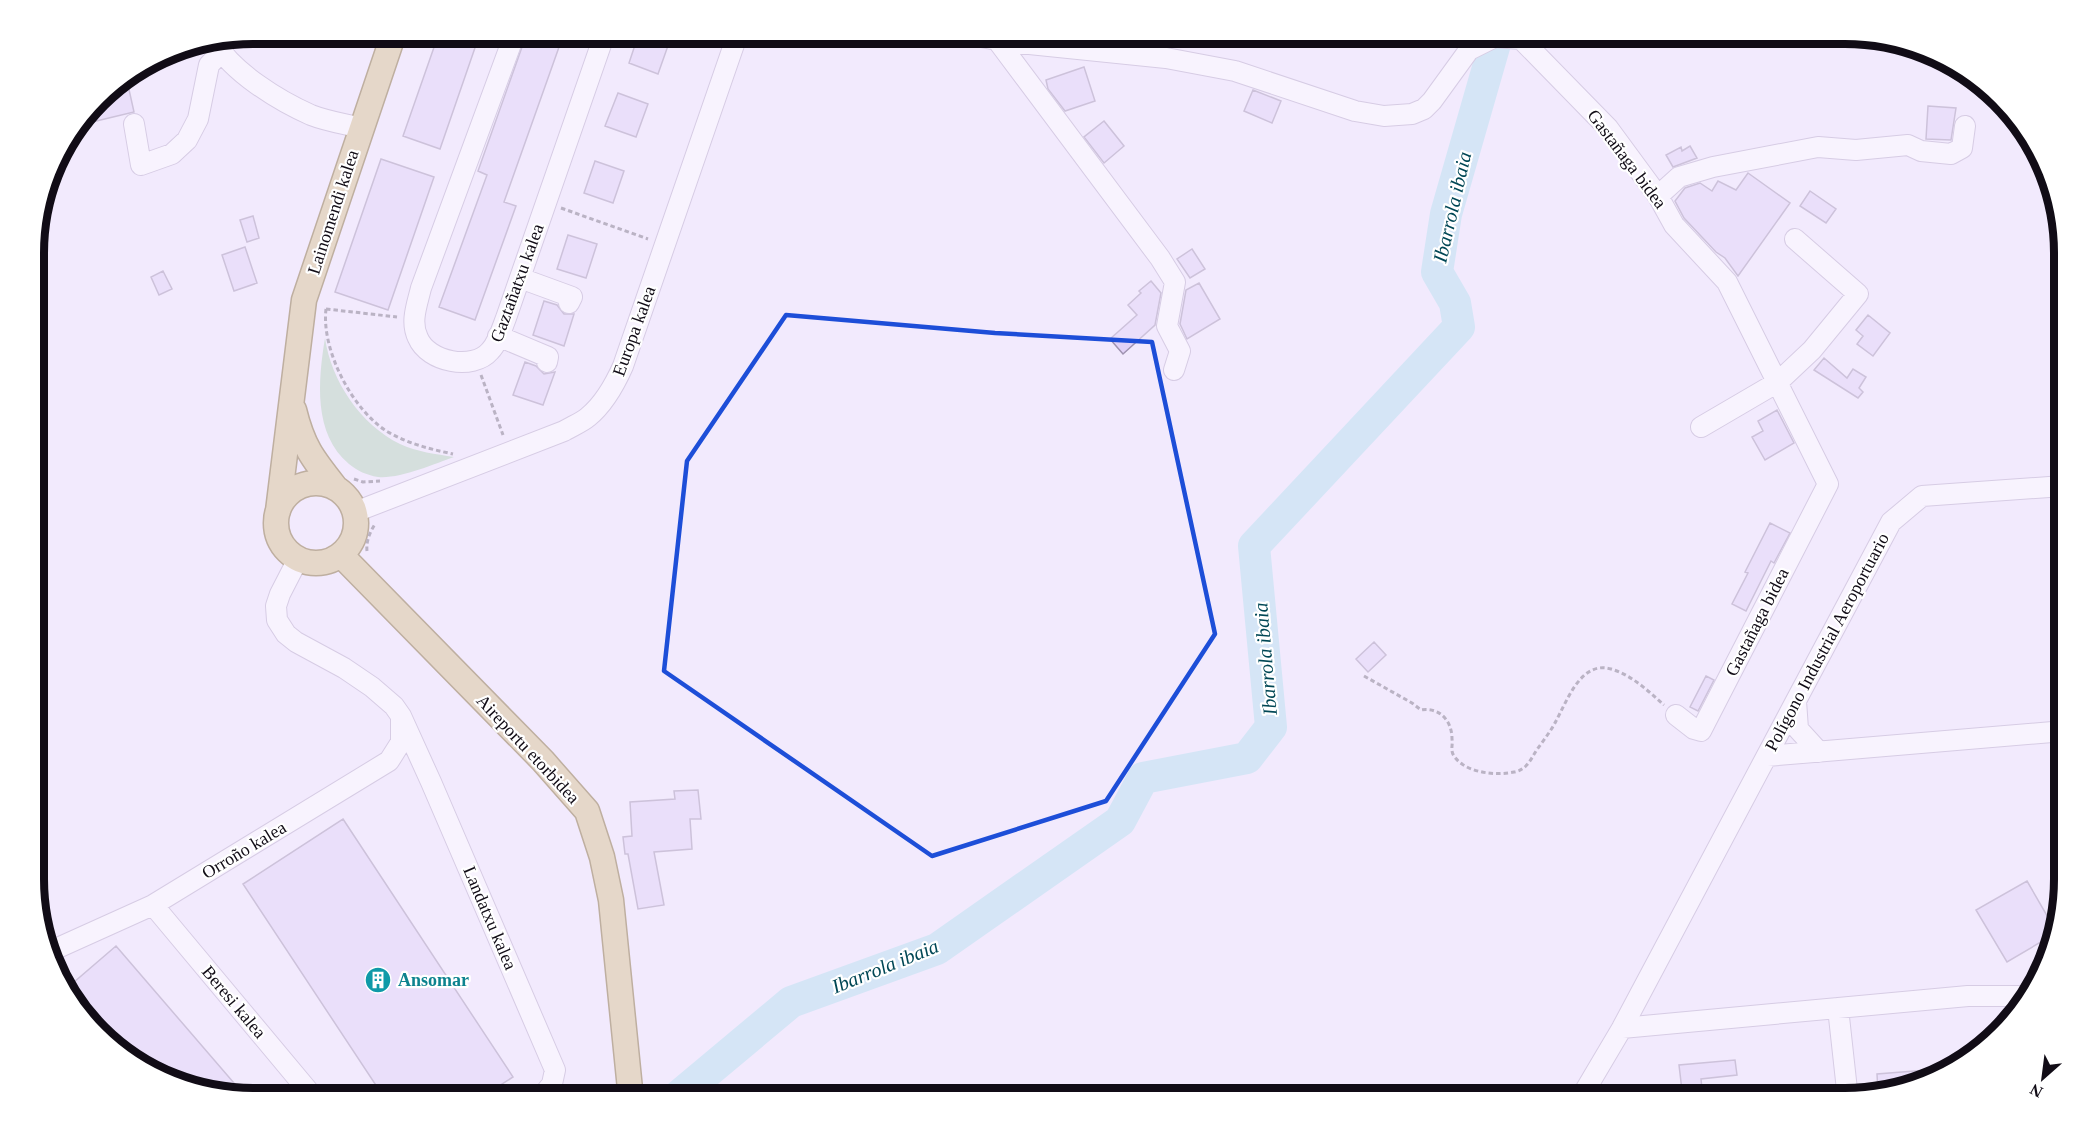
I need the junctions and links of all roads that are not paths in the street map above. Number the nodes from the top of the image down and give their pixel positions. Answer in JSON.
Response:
{"nodes":[{"id":1,"x":390,"y":44,"type":"edge"},
{"id":2,"x":511,"y":44,"type":"edge"},
{"id":3,"x":600,"y":44,"type":"edge"},
{"id":4,"x":734,"y":44,"type":"edge"},
{"id":5,"x":1000,"y":44,"type":"edge"},
{"id":6,"x":1035,"y":44,"type":"edge"},
{"id":7,"x":1481,"y":44,"type":"edge"},
{"id":8,"x":1526,"y":44,"type":"edge"},
{"id":9,"x":217,"y":46,"type":"edge"},
{"id":10,"x":217,"y":47,"type":"edge"},
{"id":11,"x":134,"y":124,"type":"dead end"},
{"id":12,"x":1965,"y":126,"type":"dead end"},
{"id":13,"x":361,"y":128,"type":"junction"},
{"id":14,"x":1658,"y":196,"type":"junction"},
{"id":15,"x":1795,"y":239,"type":"dead end"},
{"id":16,"x":521,"y":273,"type":"junction"},
{"id":17,"x":576,"y":279,"type":"dead end"},
{"id":18,"x":569,"y":303,"type":"dead end"},
{"id":19,"x":498,"y":336,"type":"junction"},
{"id":20,"x":547,"y":362,"type":"dead end"},
{"id":21,"x":1174,"y":370,"type":"dead end"},
{"id":22,"x":1778,"y":382,"type":"junction"},
{"id":23,"x":290,"y":396,"type":"junction"},
{"id":24,"x":1701,"y":427,"type":"dead end"},
{"id":25,"x":342,"y":483,"type":"junction"},
{"id":26,"x":2054,"y":487,"type":"edge"},
{"id":27,"x":278,"y":511,"type":"junction"},
{"id":28,"x":355,"y":512,"type":"junction"},
{"id":29,"x":341,"y":555,"type":"junction"},
{"id":30,"x":298,"y":559,"type":"junction"},
{"id":31,"x":1796,"y":701,"type":"junction"},
{"id":32,"x":401,"y":716,"type":"junction"},
{"id":33,"x":1676,"y":716,"type":"road end"},
{"id":34,"x":2054,"y":732,"type":"edge"},
{"id":35,"x":1819,"y":752,"type":"junction"},
{"id":36,"x":1767,"y":756,"type":"junction"},
{"id":37,"x":153,"y":905,"type":"junction"},
{"id":38,"x":56,"y":949,"type":"edge"},
{"id":39,"x":2017,"y":997,"type":"edge"},
{"id":40,"x":1838,"y":1008,"type":"junction"},
{"id":41,"x":1622,"y":1028,"type":"junction"},
{"id":42,"x":306,"y":1088,"type":"edge"},
{"id":43,"x":549,"y":1088,"type":"edge"},
{"id":44,"x":630,"y":1088,"type":"edge"},
{"id":45,"x":1587,"y":1088,"type":"edge"},
{"id":46,"x":1847,"y":1088,"type":"edge"}],
"edges":[{"from":1,"to":13,"type":"main road","name":"Lainomendi kalea"},
{"from":2,"to":19,"type":"street","name":"Gaztañatxu kalea"},
{"from":3,"to":16,"type":"street","name":"Gaztañatxu kalea"},
{"from":4,"to":28,"type":"street","name":"Europa kalea"},
{"from":5,"to":21,"type":"street"},
{"from":6,"to":7,"type":"street","name":"Gastañaga bidea"},
{"from":8,"to":14,"type":"street","name":"Gastañaga bidea"},
{"from":9,"to":13,"type":"street"},
{"from":10,"to":11,"type":"street"},
{"from":12,"to":14,"type":"street"},
{"from":13,"to":23,"type":"main road","name":"Lainomendi kalea"},
{"from":14,"to":22,"type":"street","name":"Gastañaga bidea"},
{"from":15,"to":22,"type":"street"},
{"from":16,"to":17,"type":"street"},
{"from":16,"to":18,"type":"street"},
{"from":16,"to":19,"type":"street","name":"Gaztañatxu kalea"},
{"from":19,"to":20,"type":"street"},
{"from":22,"to":24,"type":"street"},
{"from":22,"to":33,"type":"street","name":"Gastañaga bidea"},
{"from":23,"to":25,"type":"main road","name":"Lainomendi kalea"},
{"from":23,"to":27,"type":"main road","name":"Lainomendi kalea"},
{"from":25,"to":27,"type":"main road"},
{"from":25,"to":28,"type":"main road"},
{"from":26,"to":31,"type":"street","name":"Polígono Industrial Aeroportuario"},
{"from":27,"to":30,"type":"main road"},
{"from":28,"to":29,"type":"main road"},
{"from":29,"to":30,"type":"main road"},
{"from":29,"to":44,"type":"main road","name":"Aireportu etorbidea"},
{"from":30,"to":32,"type":"street","name":"Landatxu kalea"},
{"from":31,"to":35,"type":"street"},
{"from":31,"to":36,"type":"street","name":"Polígono Industrial Aeroportuario"},
{"from":32,"to":37,"type":"street","name":"Orroño kalea"},
{"from":32,"to":43,"type":"street","name":"Landatxu kalea"},
{"from":34,"to":35,"type":"street"},
{"from":35,"to":36,"type":"street"},
{"from":36,"to":41,"type":"street","name":"Polígono Industrial Aeroportuario"},
{"from":37,"to":38,"type":"street","name":"Orroño kalea"},
{"from":37,"to":42,"type":"street","name":"Beresi kalea"},
{"from":39,"to":40,"type":"street"},
{"from":40,"to":41,"type":"street"},
{"from":40,"to":46,"type":"street"},
{"from":41,"to":45,"type":"street","name":"Polígono Industrial Aeroportuario"}]}
